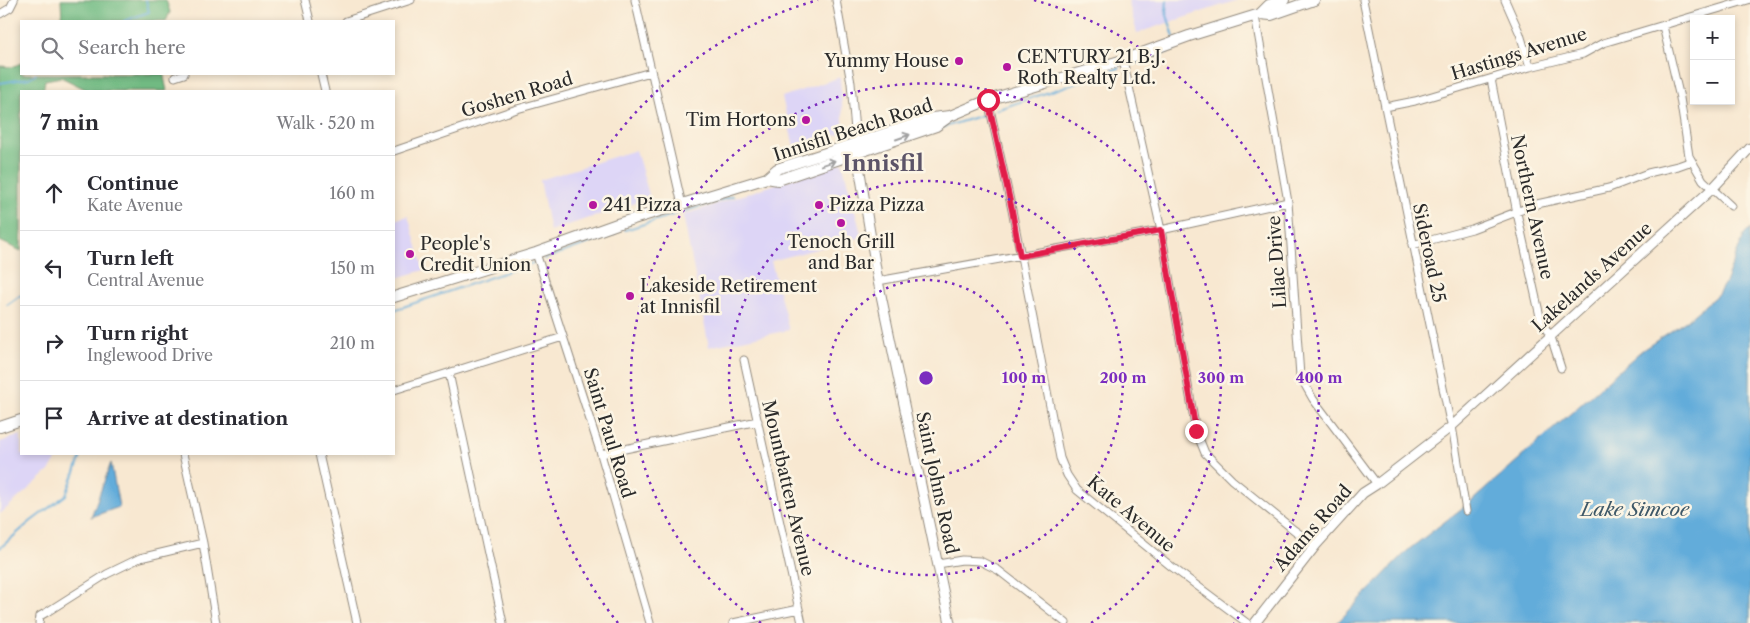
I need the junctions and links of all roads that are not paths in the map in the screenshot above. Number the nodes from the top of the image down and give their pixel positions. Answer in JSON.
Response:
{"nodes":[{"id":1,"x":14,"y":0,"type":"edge"},
{"id":2,"x":305,"y":0,"type":"edge"},
{"id":3,"x":412,"y":0,"type":"edge"},
{"id":4,"x":635,"y":0,"type":"edge"},
{"id":5,"x":836,"y":0,"type":"edge"},
{"id":6,"x":1284,"y":0,"type":"edge"},
{"id":7,"x":1314,"y":0,"type":"edge"},
{"id":8,"x":1363,"y":0,"type":"edge"},
{"id":9,"x":1505,"y":0,"type":"edge"},
{"id":10,"x":1748,"y":0,"type":"edge"},
{"id":11,"x":0,"y":14,"type":"edge"},
{"id":12,"x":1258,"y":15,"type":"junction"},
{"id":13,"x":310,"y":20,"type":"edge"},
{"id":14,"x":349,"y":20,"type":"edge"},
{"id":15,"x":1663,"y":26,"type":"junction"},
{"id":16,"x":1123,"y":60,"type":"junction"},
{"id":17,"x":1530,"y":67,"type":"junction"},
{"id":18,"x":651,"y":72,"type":"junction"},
{"id":19,"x":181,"y":75,"type":"edge"},
{"id":20,"x":321,"y":75,"type":"edge"},
{"id":21,"x":175,"y":77,"type":"dead end"},
{"id":22,"x":1491,"y":79,"type":"junction"},
{"id":23,"x":325,"y":90,"type":"edge"},
{"id":24,"x":988,"y":100,"type":"junction"},
{"id":25,"x":1385,"y":107,"type":"junction"},
{"id":26,"x":856,"y":148,"type":"junction"},
{"id":27,"x":1750,"y":148,"type":"edge"},
{"id":28,"x":395,"y":151,"type":"edge"},
{"id":29,"x":1692,"y":160,"type":"junction"},
{"id":30,"x":1713,"y":188,"type":"junction"},
{"id":31,"x":1288,"y":202,"type":"junction"},
{"id":32,"x":682,"y":205,"type":"junction"},
{"id":33,"x":1731,"y":206,"type":"dead end"},
{"id":34,"x":1516,"y":213,"type":"junction"},
{"id":35,"x":1161,"y":230,"type":"junction"},
{"id":36,"x":1412,"y":245,"type":"junction"},
{"id":37,"x":536,"y":253,"type":"junction"},
{"id":38,"x":1020,"y":256,"type":"junction"},
{"id":39,"x":878,"y":281,"type":"junction"},
{"id":40,"x":395,"y":297,"type":"edge"},
{"id":41,"x":1551,"y":336,"type":"junction"},
{"id":42,"x":563,"y":337,"type":"junction"},
{"id":43,"x":744,"y":360,"type":"dead end"},
{"id":44,"x":1561,"y":368,"type":"dead end"},
{"id":45,"x":449,"y":373,"type":"junction"},
{"id":46,"x":395,"y":390,"type":"edge"},
{"id":47,"x":20,"y":420,"type":"edge"},
{"id":48,"x":758,"y":421,"type":"junction"},
{"id":49,"x":1452,"y":426,"type":"junction"},
{"id":50,"x":0,"y":428,"type":"edge"},
{"id":51,"x":600,"y":454,"type":"junction"},
{"id":52,"x":182,"y":455,"type":"edge"},
{"id":53,"x":319,"y":455,"type":"edge"},
{"id":54,"x":1377,"y":484,"type":"junction"},
{"id":55,"x":1466,"y":511,"type":"dead end"},
{"id":56,"x":203,"y":543,"type":"junction"},
{"id":57,"x":1316,"y":545,"type":"junction"},
{"id":58,"x":938,"y":564,"type":"junction"},
{"id":59,"x":799,"y":609,"type":"junction"},
{"id":60,"x":39,"y":623,"type":"edge"},
{"id":61,"x":216,"y":623,"type":"edge"},
{"id":62,"x":357,"y":623,"type":"edge"},
{"id":63,"x":503,"y":623,"type":"edge"},
{"id":64,"x":650,"y":623,"type":"edge"},
{"id":65,"x":733,"y":623,"type":"edge"},
{"id":66,"x":802,"y":623,"type":"edge"},
{"id":67,"x":950,"y":623,"type":"edge"},
{"id":68,"x":1066,"y":623,"type":"edge"},
{"id":69,"x":1247,"y":623,"type":"edge"},
{"id":70,"x":1255,"y":623,"type":"edge"}],
"edges":[{"from":1,"to":11,"type":"street"},
{"from":2,"to":13,"type":"street"},
{"from":3,"to":14,"type":"street"},
{"from":4,"to":18,"type":"street"},
{"from":5,"to":26,"type":"street"},
{"from":6,"to":12,"type":"main road","name":"Innisfil Beach Road"},
{"from":7,"to":12,"type":"main road","name":"Innisfil Beach Road"},
{"from":8,"to":25,"type":"street","name":"Sideroad 25"},
{"from":9,"to":17,"type":"street"},
{"from":10,"to":15,"type":"street","name":"Hastings Avenue"},
{"from":12,"to":16,"type":"main road","name":"Innisfil Beach Road"},
{"from":12,"to":31,"type":"street","name":"Lilac Drive"},
{"from":15,"to":17,"type":"street","name":"Hastings Avenue"},
{"from":15,"to":29,"type":"street"},
{"from":16,"to":24,"type":"main road","name":"Innisfil Beach Road"},
{"from":16,"to":35,"type":"street"},
{"from":17,"to":22,"type":"street","name":"Hastings Avenue"},
{"from":18,"to":28,"type":"street","name":"Goshen Road"},
{"from":18,"to":32,"type":"street"},
{"from":19,"to":21,"type":"street"},
{"from":20,"to":23,"type":"street"},
{"from":22,"to":25,"type":"street","name":"Hastings Avenue"},
{"from":22,"to":34,"type":"street","name":"Northern Avenue"},
{"from":24,"to":26,"type":"main road","name":"Innisfil Beach Road"},
{"from":24,"to":38,"type":"street","name":"Kate Avenue"},
{"from":25,"to":36,"type":"street","name":"Sideroad 25"},
{"from":26,"to":32,"type":"main road","name":"Innisfil Beach Road"},
{"from":26,"to":39,"type":"street","name":"Saint Johns Road"},
{"from":27,"to":30,"type":"street","name":"Lakelands Avenue"},
{"from":29,"to":30,"type":"street"},
{"from":29,"to":34,"type":"street"},
{"from":30,"to":33,"type":"street"},
{"from":30,"to":41,"type":"street","name":"Lakelands Avenue"},
{"from":31,"to":35,"type":"street"},
{"from":31,"to":54,"type":"street","name":"Lilac Drive"},
{"from":32,"to":37,"type":"main road","name":"Innisfil Beach Road"},
{"from":34,"to":36,"type":"street"},
{"from":34,"to":41,"type":"street","name":"Northern Avenue"},
{"from":35,"to":38,"type":"street"},
{"from":35,"to":57,"type":"street"},
{"from":36,"to":49,"type":"street","name":"Sideroad 25"},
{"from":37,"to":40,"type":"main road","name":"Innisfil Beach Road"},
{"from":37,"to":42,"type":"street","name":"Saint Paul Road"},
{"from":38,"to":39,"type":"street"},
{"from":38,"to":69,"type":"street","name":"Kate Avenue"},
{"from":39,"to":58,"type":"street","name":"Saint Johns Road"},
{"from":41,"to":44,"type":"street","name":"Northern Avenue"},
{"from":41,"to":49,"type":"street","name":"Lakelands Avenue"},
{"from":42,"to":45,"type":"street"},
{"from":42,"to":51,"type":"street","name":"Saint Paul Road"},
{"from":43,"to":48,"type":"street","name":"Mountbatten Avenue"},
{"from":45,"to":46,"type":"street"},
{"from":45,"to":63,"type":"street"},
{"from":47,"to":50,"type":"main road"},
{"from":48,"to":51,"type":"street"},
{"from":48,"to":59,"type":"street","name":"Mountbatten Avenue"},
{"from":49,"to":54,"type":"street","name":"Adams Road"},
{"from":49,"to":55,"type":"street","name":"Sideroad 25"},
{"from":51,"to":64,"type":"street","name":"Saint Paul Road"},
{"from":52,"to":56,"type":"street"},
{"from":53,"to":62,"type":"street"},
{"from":54,"to":57,"type":"street","name":"Adams Road"},
{"from":56,"to":60,"type":"street"},
{"from":56,"to":61,"type":"street"},
{"from":57,"to":70,"type":"street","name":"Adams Road"},
{"from":58,"to":67,"type":"street","name":"Saint Johns Road"},
{"from":58,"to":68,"type":"street"},
{"from":59,"to":65,"type":"street"},
{"from":59,"to":66,"type":"street","name":"Mountbatten Avenue"}]}
